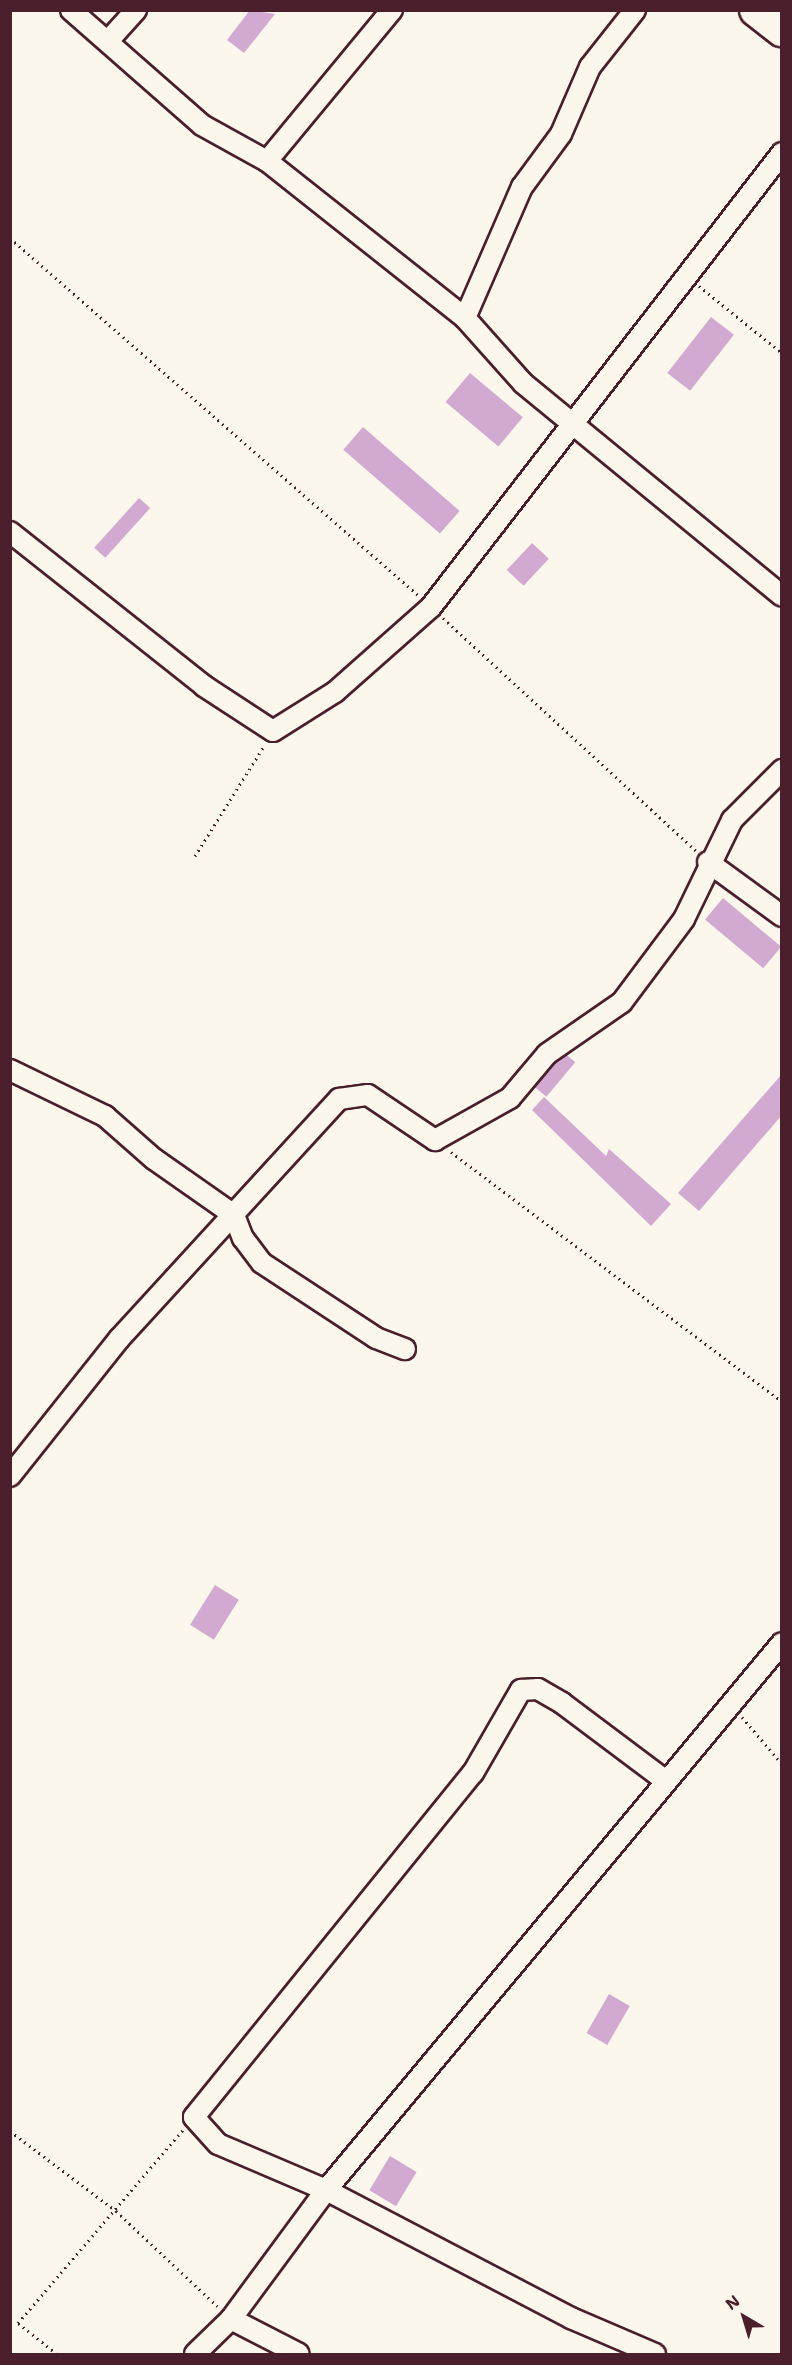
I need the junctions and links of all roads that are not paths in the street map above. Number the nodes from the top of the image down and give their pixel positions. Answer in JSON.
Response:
{"nodes":[{"id":1,"x":70,"y":10,"type":"edge"},
{"id":2,"x":136,"y":10,"type":"edge"},
{"id":3,"x":393,"y":10,"type":"edge"},
{"id":4,"x":635,"y":10,"type":"edge"},
{"id":5,"x":756,"y":10,"type":"edge"},
{"id":6,"x":782,"y":30,"type":"edge"},
{"id":7,"x":108,"y":41,"type":"junction"},
{"id":8,"x":782,"y":153,"type":"edge"},
{"id":9,"x":267,"y":161,"type":"junction"},
{"id":10,"x":465,"y":318,"type":"junction"},
{"id":11,"x":574,"y":424,"type":"junction"},
{"id":12,"x":10,"y":532,"type":"edge"},
{"id":13,"x":782,"y":596,"type":"edge"},
{"id":14,"x":782,"y":770,"type":"edge"},
{"id":15,"x":708,"y":862,"type":"junction"},
{"id":16,"x":782,"y":916,"type":"edge"},
{"id":17,"x":10,"y":1070,"type":"edge"},
{"id":18,"x":234,"y":1215,"type":"junction"},
{"id":19,"x":405,"y":1349,"type":"dead end"},
{"id":20,"x":10,"y":1476,"type":"edge"},
{"id":21,"x":782,"y":1643,"type":"edge"},
{"id":22,"x":666,"y":1781,"type":"junction"},
{"id":23,"x":326,"y":2190,"type":"junction"},
{"id":24,"x":231,"y":2319,"type":"junction"},
{"id":25,"x":195,"y":2355,"type":"edge"},
{"id":26,"x":298,"y":2355,"type":"edge"},
{"id":27,"x":655,"y":2355,"type":"edge"}],
"edges":[{"from":1,"to":7,"type":"street"},
{"from":2,"to":7,"type":"street"},
{"from":3,"to":9,"type":"street"},
{"from":4,"to":10,"type":"street"},
{"from":5,"to":6,"type":"main road"},
{"from":7,"to":9,"type":"street"},
{"from":8,"to":11,"type":"street"},
{"from":9,"to":10,"type":"street"},
{"from":10,"to":11,"type":"street"},
{"from":11,"to":12,"type":"street"},
{"from":11,"to":13,"type":"street"},
{"from":14,"to":15,"type":"street"},
{"from":15,"to":16,"type":"street"},
{"from":15,"to":18,"type":"street"},
{"from":17,"to":18,"type":"street"},
{"from":18,"to":19,"type":"street"},
{"from":18,"to":20,"type":"street"},
{"from":21,"to":22,"type":"street"},
{"from":22,"to":23,"type":"street"},
{"from":22,"to":23,"type":"street"},
{"from":23,"to":24,"type":"street"},
{"from":23,"to":27,"type":"street"},
{"from":24,"to":25,"type":"street"},
{"from":24,"to":26,"type":"street"}]}
